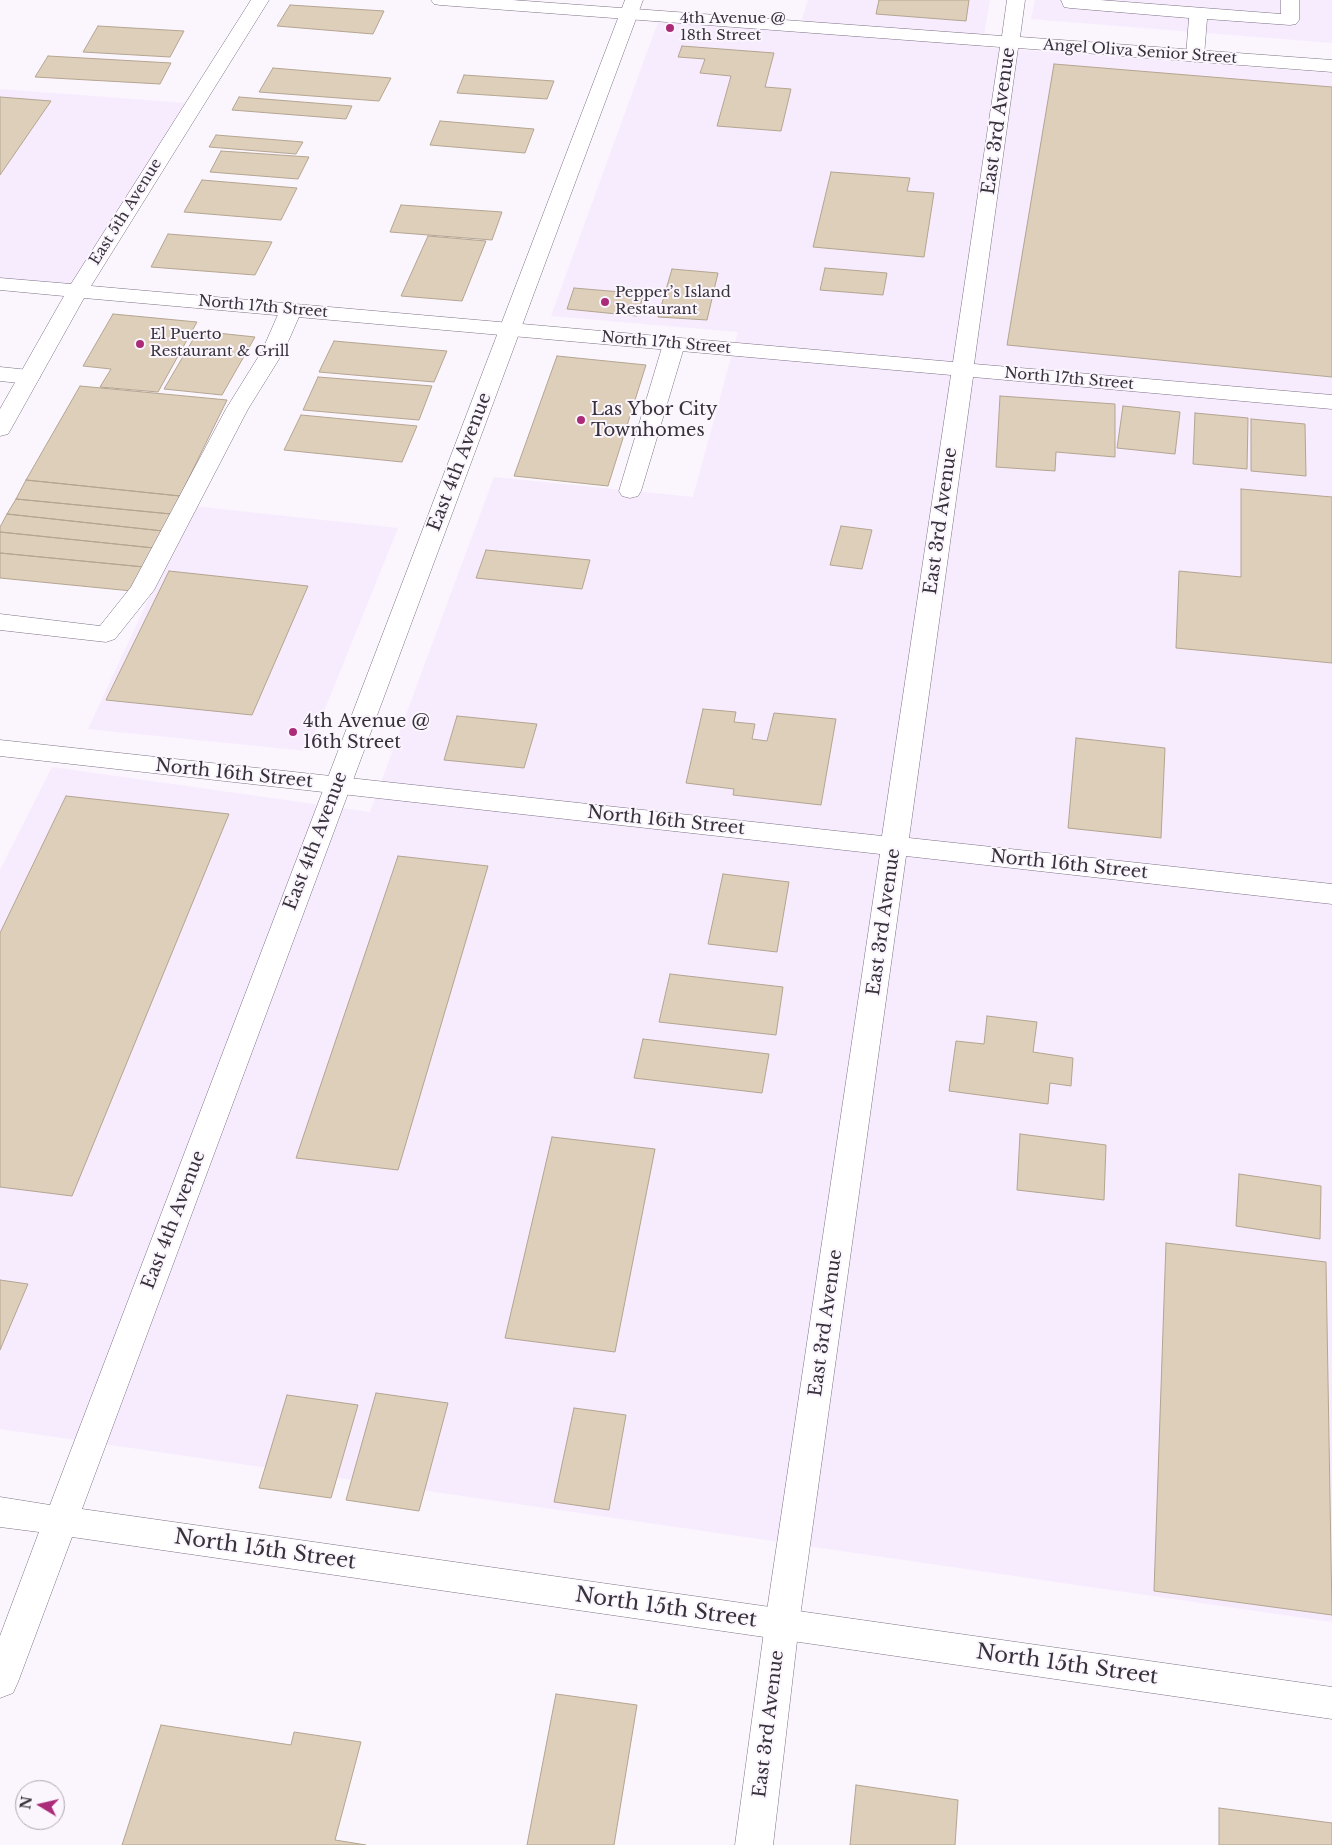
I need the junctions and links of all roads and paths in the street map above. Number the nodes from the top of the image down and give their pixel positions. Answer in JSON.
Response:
{"nodes":[{"id":1,"x":260,"y":0,"type":"edge"},
{"id":2,"x":440,"y":0,"type":"edge"},
{"id":3,"x":1016,"y":0,"type":"edge"},
{"id":4,"x":1070,"y":0,"type":"edge"},
{"id":5,"x":1290,"y":0,"type":"edge"},
{"id":6,"x":631,"y":7,"type":"edge"},
{"id":7,"x":1198,"y":13,"type":"junction"},
{"id":8,"x":1010,"y":42,"type":"junction"},
{"id":9,"x":1195,"y":56,"type":"junction"},
{"id":10,"x":1332,"y":66,"type":"edge"},
{"id":11,"x":0,"y":284,"type":"edge"},
{"id":12,"x":77,"y":291,"type":"junction"},
{"id":13,"x":291,"y":310,"type":"junction"},
{"id":14,"x":510,"y":329,"type":"junction"},
{"id":15,"x":674,"y":344,"type":"junction"},
{"id":16,"x":963,"y":369,"type":"junction"},
{"id":17,"x":0,"y":374,"type":"edge"},
{"id":18,"x":29,"y":377,"type":"junction"},
{"id":19,"x":1332,"y":402,"type":"edge"},
{"id":20,"x":0,"y":429,"type":"edge"},
{"id":21,"x":630,"y":491,"type":"dead end"},
{"id":22,"x":0,"y":622,"type":"edge"},
{"id":23,"x":0,"y":748,"type":"edge"},
{"id":24,"x":337,"y":785,"type":"junction"},
{"id":25,"x":895,"y":846,"type":"junction"},
{"id":26,"x":1332,"y":894,"type":"edge"},
{"id":27,"x":0,"y":1512,"type":"edge"},
{"id":28,"x":61,"y":1521,"type":"junction"},
{"id":29,"x":782,"y":1624,"type":"junction"},
{"id":30,"x":0,"y":1682,"type":"edge"},
{"id":31,"x":1332,"y":1703,"type":"edge"},
{"id":32,"x":754,"y":1845,"type":"edge"}],
"edges":[{"from":1,"to":12,"type":"street","name":"East 5th Avenue"},
{"from":2,"to":6,"type":"street","name":"Angel Oliva Senior Street"},
{"from":3,"to":8,"type":"street","name":"East 3rd Avenue"},
{"from":4,"to":7,"type":"street"},
{"from":5,"to":7,"type":"street"},
{"from":6,"to":8,"type":"street","name":"Angel Oliva Senior Street"},
{"from":6,"to":14,"type":"street","name":"East 4th Avenue"},
{"from":7,"to":9,"type":"street"},
{"from":8,"to":9,"type":"street","name":"Angel Oliva Senior Street"},
{"from":8,"to":16,"type":"street","name":"East 3rd Avenue"},
{"from":9,"to":10,"type":"street","name":"Angel Oliva Senior Street"},
{"from":11,"to":12,"type":"street","name":"North 17th Street"},
{"from":12,"to":13,"type":"street","name":"North 17th Street"},
{"from":12,"to":18,"type":"street","name":"East 5th Avenue"},
{"from":13,"to":14,"type":"street","name":"North 17th Street"},
{"from":13,"to":22,"type":"street"},
{"from":14,"to":15,"type":"street","name":"North 17th Street"},
{"from":14,"to":24,"type":"street","name":"East 4th Avenue"},
{"from":15,"to":16,"type":"street","name":"North 17th Street"},
{"from":15,"to":21,"type":"street"},
{"from":16,"to":19,"type":"street","name":"North 17th Street"},
{"from":16,"to":25,"type":"street","name":"East 3rd Avenue"},
{"from":17,"to":18,"type":"street"},
{"from":18,"to":20,"type":"street","name":"East 5th Avenue"},
{"from":23,"to":24,"type":"street","name":"North 16th Street"},
{"from":24,"to":25,"type":"street","name":"North 16th Street"},
{"from":24,"to":28,"type":"street","name":"East 4th Avenue"},
{"from":25,"to":26,"type":"street","name":"North 16th Street"},
{"from":25,"to":29,"type":"street","name":"East 3rd Avenue"},
{"from":27,"to":28,"type":"street","name":"North 15th Street"},
{"from":28,"to":29,"type":"street","name":"North 15th Street"},
{"from":28,"to":30,"type":"street","name":"East 4th Avenue"},
{"from":29,"to":31,"type":"street","name":"North 15th Street"},
{"from":29,"to":32,"type":"street","name":"East 3rd Avenue"}]}
